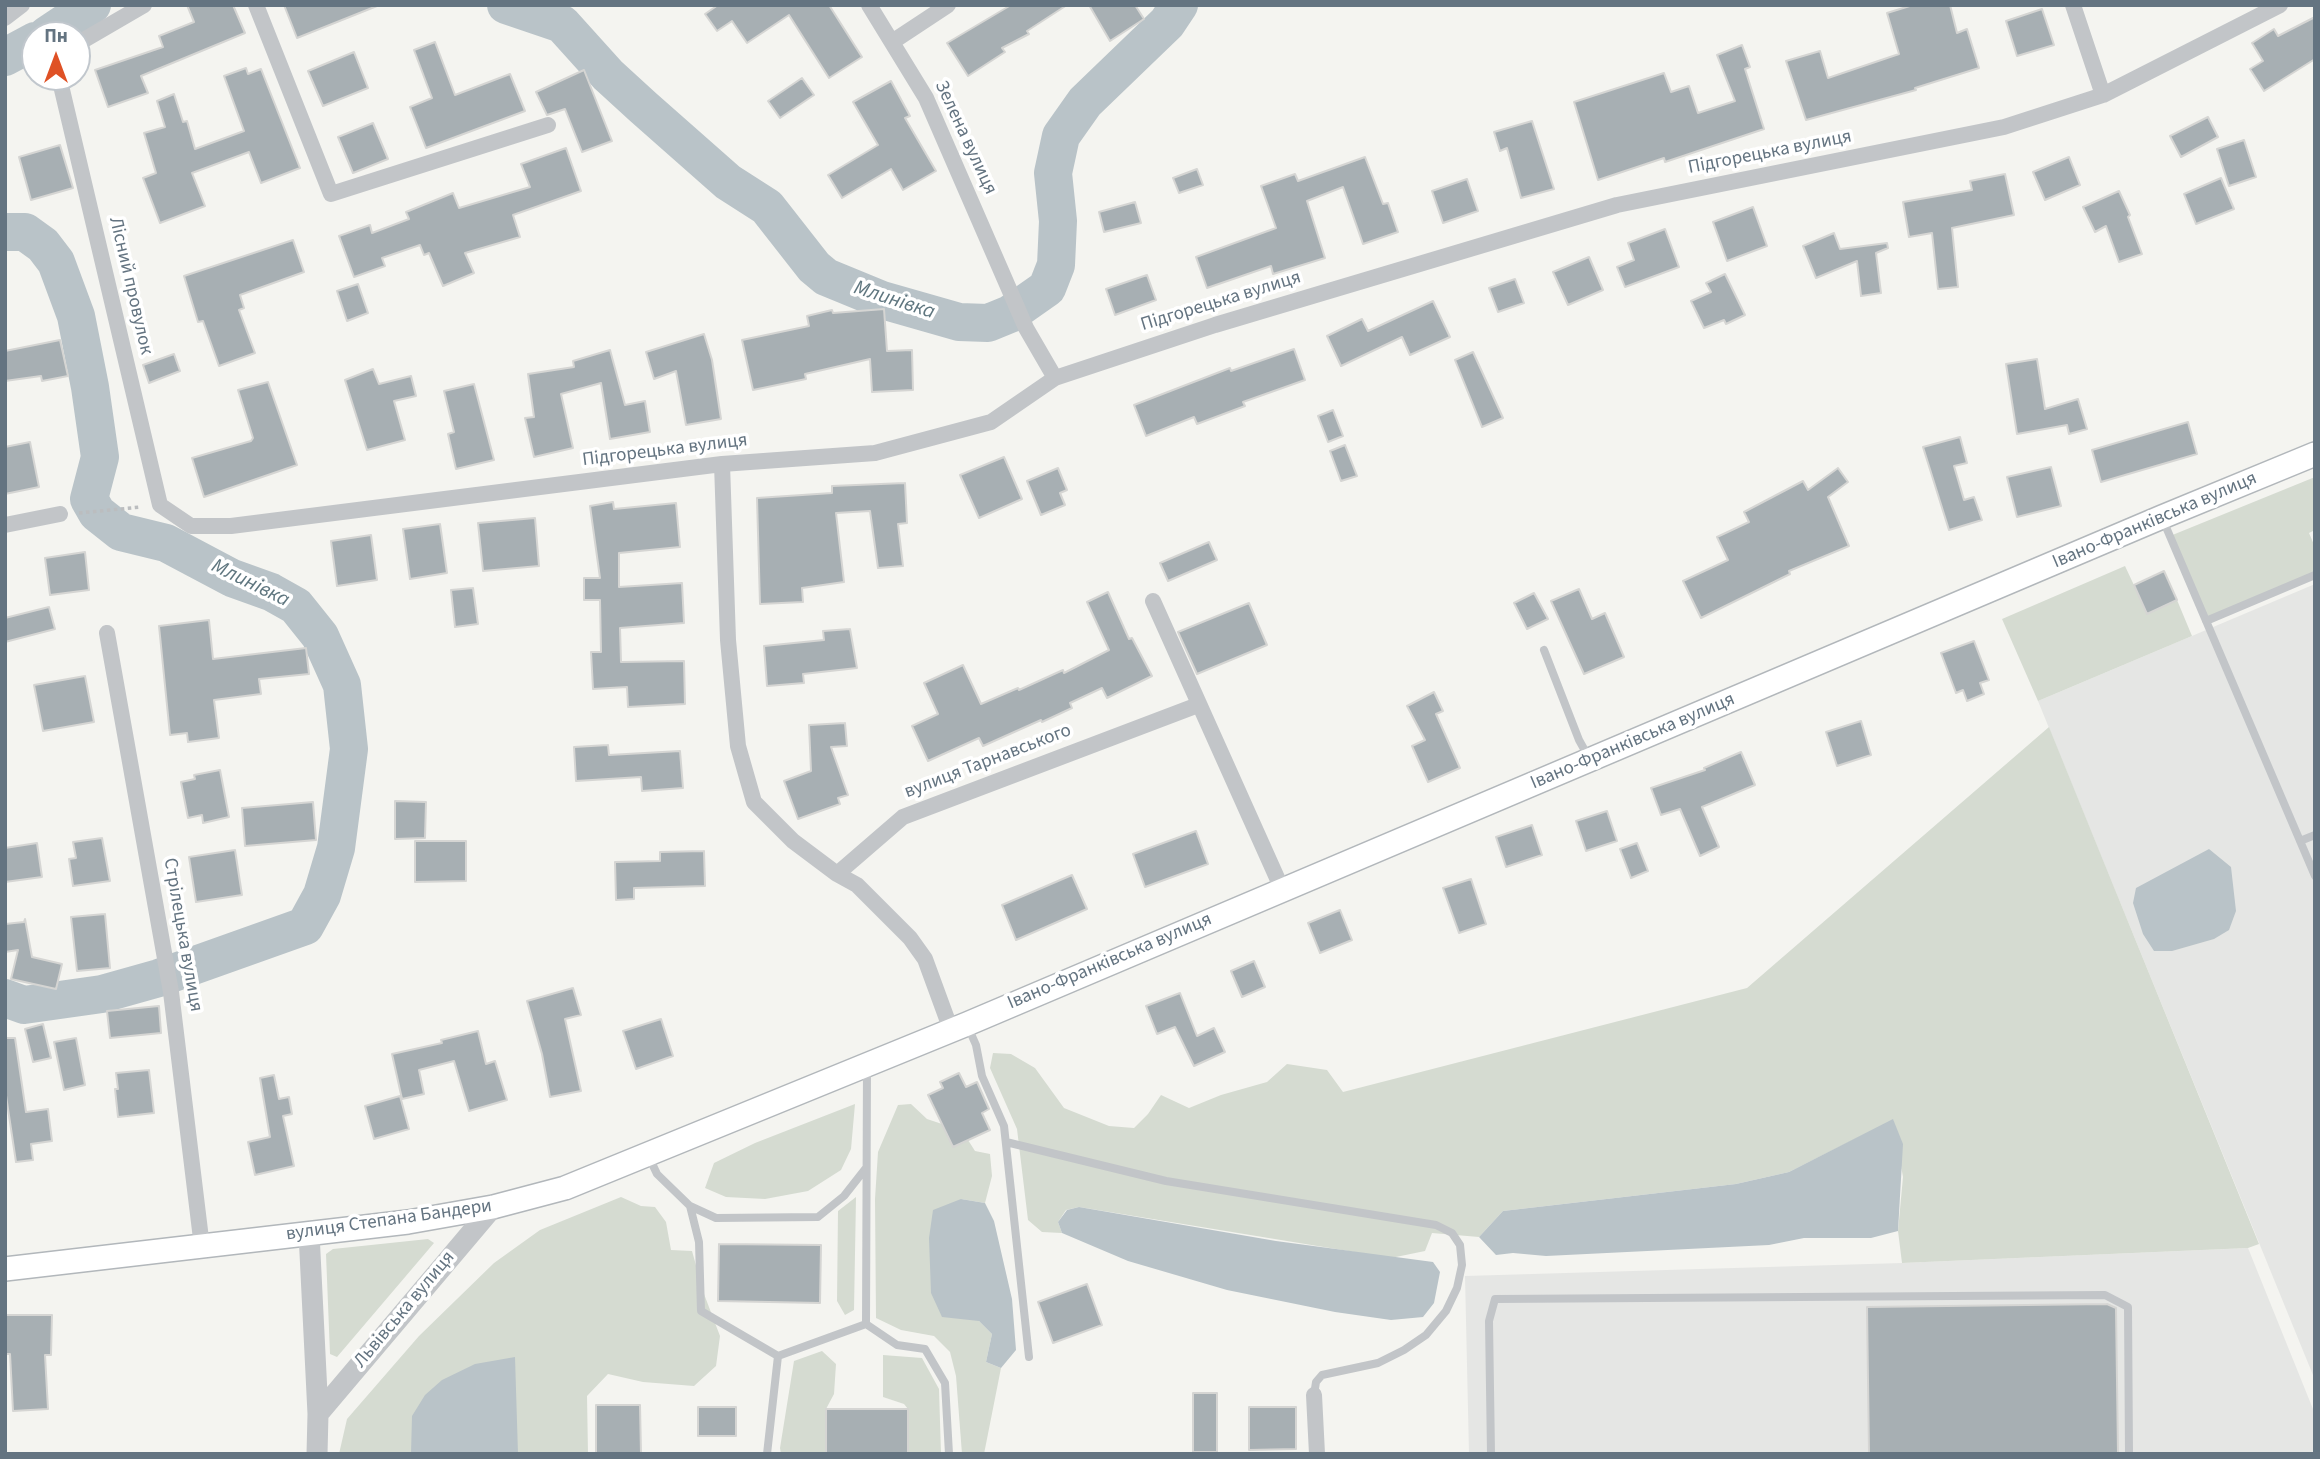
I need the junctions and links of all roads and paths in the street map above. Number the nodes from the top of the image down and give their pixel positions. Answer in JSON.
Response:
{"nodes":[{"id":1,"x":22,"y":5,"type":"edge"},
{"id":2,"x":144,"y":5,"type":"edge"},
{"id":3,"x":256,"y":5,"type":"edge"},
{"id":4,"x":869,"y":5,"type":"edge"},
{"id":5,"x":948,"y":5,"type":"edge"},
{"id":6,"x":2073,"y":5,"type":"edge"},
{"id":7,"x":2280,"y":5,"type":"edge"},
{"id":8,"x":5,"y":18,"type":"edge"},
{"id":9,"x":91,"y":36,"type":"edge"},
{"id":10,"x":892,"y":42,"type":"junction"},
{"id":11,"x":62,"y":91,"type":"edge"},
{"id":12,"x":2103,"y":95,"type":"junction"},
{"id":13,"x":548,"y":125,"type":"dead end"},
{"id":14,"x":1055,"y":378,"type":"junction"},
{"id":15,"x":2315,"y":454,"type":"edge"},
{"id":16,"x":722,"y":464,"type":"junction"},
{"id":17,"x":160,"y":505,"type":"joint"},
{"id":18,"x":135,"y":508,"type":"dead end"},
{"id":19,"x":60,"y":514,"type":"joint"},
{"id":20,"x":2162,"y":517,"type":"junction"},
{"id":21,"x":5,"y":525,"type":"edge"},
{"id":22,"x":2315,"y":575,"type":"edge"},
{"id":23,"x":1153,"y":601,"type":"dead end"},
{"id":24,"x":2206,"y":621,"type":"junction"},
{"id":25,"x":107,"y":633,"type":"dead end"},
{"id":26,"x":1544,"y":650,"type":"dead end"},
{"id":27,"x":1198,"y":705,"type":"junction"},
{"id":28,"x":1591,"y":761,"type":"junction"},
{"id":29,"x":2315,"y":835,"type":"edge"},
{"id":30,"x":2300,"y":841,"type":"junction"},
{"id":31,"x":837,"y":874,"type":"junction"},
{"id":32,"x":2315,"y":876,"type":"edge"},
{"id":33,"x":1282,"y":889,"type":"junction"},
{"id":34,"x":959,"y":1027,"type":"junction"},
{"id":35,"x":867,"y":1065,"type":"junction"},
{"id":36,"x":1006,"y":1142,"type":"junction"},
{"id":37,"x":648,"y":1154,"type":"junction"},
{"id":38,"x":866,"y":1167,"type":"junction"},
{"id":39,"x":690,"y":1206,"type":"junction"},
{"id":40,"x":493,"y":1207,"type":"junction"},
{"id":41,"x":309,"y":1233,"type":"junction"},
{"id":42,"x":202,"y":1247,"type":"junction"},
{"id":43,"x":5,"y":1269,"type":"edge"},
{"id":44,"x":866,"y":1324,"type":"junction"},
{"id":45,"x":778,"y":1356,"type":"junction"},
{"id":46,"x":1029,"y":1357,"type":"dead end"},
{"id":47,"x":1314,"y":1395,"type":"joint"},
{"id":48,"x":318,"y":1414,"type":"junction"},
{"id":49,"x":317,"y":1454,"type":"edge"},
{"id":50,"x":767,"y":1454,"type":"edge"},
{"id":51,"x":949,"y":1454,"type":"edge"},
{"id":52,"x":1317,"y":1454,"type":"edge"},
{"id":53,"x":1491,"y":1454,"type":"edge"},
{"id":54,"x":2129,"y":1454,"type":"edge"}],
"edges":[{"from":1,"to":8,"type":"street"},
{"from":2,"to":9,"type":"street"},
{"from":3,"to":13,"type":"street"},
{"from":4,"to":10,"type":"street","name":"Зелена вулиця"},
{"from":5,"to":10,"type":"street"},
{"from":6,"to":12,"type":"street"},
{"from":7,"to":12,"type":"street","name":"Підгорецька вулиця"},
{"from":10,"to":14,"type":"street","name":"Зелена вулиця"},
{"from":11,"to":17,"type":"street","name":"Лісний провулок"},
{"from":12,"to":14,"type":"street","name":"Підгорецька вулиця"},
{"from":14,"to":16,"type":"street","name":"Підгорецька вулиця"},
{"from":15,"to":20,"type":"main road","name":"Івано-Франківська вулиця"},
{"from":16,"to":17,"type":"street","name":"Підгорецька вулиця"},
{"from":16,"to":31,"type":"street"},
{"from":18,"to":19,"type":"path"},
{"from":19,"to":21,"type":"street"},
{"from":20,"to":24,"type":"lane"},
{"from":20,"to":28,"type":"main road","name":"Івано-Франківська вулиця"},
{"from":22,"to":24,"type":"lane"},
{"from":23,"to":27,"type":"street"},
{"from":24,"to":30,"type":"lane"},
{"from":25,"to":42,"type":"street","name":"Стрілецька вулиця"},
{"from":26,"to":28,"type":"lane"},
{"from":27,"to":31,"type":"street","name":"вулиця Тарнавського"},
{"from":27,"to":33,"type":"street"},
{"from":28,"to":33,"type":"main road","name":"Івано-Франківська вулиця"},
{"from":29,"to":30,"type":"lane"},
{"from":30,"to":32,"type":"lane"},
{"from":31,"to":34,"type":"street"},
{"from":33,"to":34,"type":"main road","name":"Івано-Франківська вулиця"},
{"from":34,"to":35,"type":"main road","name":"вулиця Степана Бандери"},
{"from":34,"to":36,"type":"lane"},
{"from":35,"to":37,"type":"main road","name":"вулиця Степана Бандери"},
{"from":35,"to":38,"type":"lane"},
{"from":36,"to":46,"type":"lane"},
{"from":36,"to":47,"type":"lane"},
{"from":37,"to":39,"type":"lane"},
{"from":37,"to":40,"type":"main road","name":"вулиця Степана Бандери"},
{"from":38,"to":39,"type":"lane"},
{"from":38,"to":44,"type":"lane"},
{"from":39,"to":45,"type":"lane"},
{"from":40,"to":41,"type":"main road","name":"вулиця Степана Бандери"},
{"from":40,"to":48,"type":"street","name":"Львівська вулиця"},
{"from":41,"to":42,"type":"main road","name":"вулиця Степана Бандери"},
{"from":41,"to":48,"type":"street"},
{"from":42,"to":43,"type":"main road","name":"вулиця Степана Бандери"},
{"from":44,"to":45,"type":"lane"},
{"from":44,"to":51,"type":"lane"},
{"from":45,"to":50,"type":"lane"},
{"from":47,"to":52,"type":"street"},
{"from":48,"to":49,"type":"street"},
{"from":53,"to":54,"type":"lane"}]}
